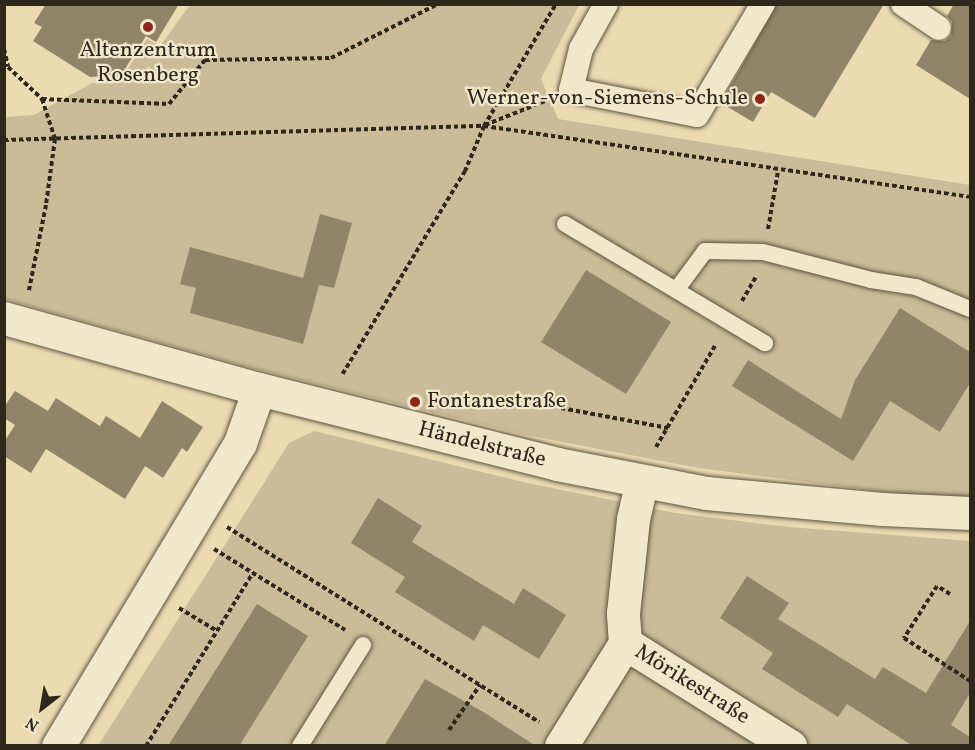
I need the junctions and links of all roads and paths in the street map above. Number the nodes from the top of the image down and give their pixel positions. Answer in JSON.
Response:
{"nodes":[{"id":1,"x":438,"y":4,"type":"edge"},
{"id":2,"x":556,"y":4,"type":"edge"},
{"id":3,"x":606,"y":4,"type":"edge"},
{"id":4,"x":763,"y":4,"type":"edge"},
{"id":5,"x":903,"y":4,"type":"edge"},
{"id":6,"x":939,"y":28,"type":"dead end"},
{"id":7,"x":4,"y":49,"type":"edge"},
{"id":8,"x":572,"y":90,"type":"junction"},
{"id":9,"x":42,"y":99,"type":"junction"},
{"id":10,"x":484,"y":126,"type":"junction"},
{"id":11,"x":55,"y":139,"type":"junction"},
{"id":12,"x":4,"y":140,"type":"edge"},
{"id":13,"x":778,"y":171,"type":"junction"},
{"id":14,"x":970,"y":197,"type":"edge"},
{"id":15,"x":769,"y":221,"type":"dead end"},
{"id":16,"x":565,"y":224,"type":"dead end"},
{"id":17,"x":677,"y":289,"type":"junction"},
{"id":18,"x":970,"y":309,"type":"edge"},
{"id":19,"x":13,"y":320,"type":"edge"},
{"id":20,"x":765,"y":343,"type":"dead end"},
{"id":21,"x":259,"y":389,"type":"junction"},
{"id":22,"x":327,"y":405,"type":"junction"},
{"id":23,"x":561,"y":408,"type":"dead end"},
{"id":24,"x":668,"y":428,"type":"dead end"},
{"id":25,"x":642,"y":481,"type":"junction"},
{"id":26,"x":970,"y":513,"type":"edge"},
{"id":27,"x":194,"y":522,"type":"junction"},
{"id":28,"x":253,"y":573,"type":"junction"},
{"id":29,"x":152,"y":591,"type":"junction"},
{"id":30,"x":950,"y":594,"type":"dead end"},
{"id":31,"x":217,"y":631,"type":"junction"},
{"id":32,"x":625,"y":643,"type":"junction"},
{"id":33,"x":363,"y":645,"type":"joint"},
{"id":34,"x":970,"y":681,"type":"edge"},
{"id":35,"x":480,"y":685,"type":"junction"},
{"id":36,"x":449,"y":730,"type":"dead end"},
{"id":37,"x":563,"y":742,"type":"edge"},
{"id":38,"x":58,"y":746,"type":"edge"},
{"id":39,"x":146,"y":746,"type":"edge"},
{"id":40,"x":300,"y":746,"type":"edge"},
{"id":41,"x":790,"y":746,"type":"edge"}],
"edges":[{"from":1,"to":9,"type":"path"},
{"from":2,"to":10,"type":"path"},
{"from":3,"to":8,"type":"street"},
{"from":4,"to":8,"type":"street"},
{"from":5,"to":6,"type":"street"},
{"from":7,"to":9,"type":"path"},
{"from":8,"to":10,"type":"path"},
{"from":9,"to":11,"type":"path"},
{"from":10,"to":11,"type":"path"},
{"from":10,"to":13,"type":"path"},
{"from":10,"to":22,"type":"path"},
{"from":11,"to":12,"type":"path"},
{"from":11,"to":19,"type":"path"},
{"from":13,"to":14,"type":"path"},
{"from":13,"to":15,"type":"path"},
{"from":16,"to":17,"type":"lane"},
{"from":17,"to":18,"type":"lane"},
{"from":17,"to":20,"type":"lane"},
{"from":19,"to":21,"type":"street","name":"Händelstraße"},
{"from":21,"to":22,"type":"street","name":"Händelstraße"},
{"from":21,"to":27,"type":"street"},
{"from":22,"to":25,"type":"street","name":"Händelstraße"},
{"from":23,"to":24,"type":"path"},
{"from":25,"to":26,"type":"street","name":"Händelstraße"},
{"from":25,"to":32,"type":"street"},
{"from":27,"to":28,"type":"path"},
{"from":27,"to":29,"type":"street"},
{"from":27,"to":35,"type":"path"},
{"from":28,"to":31,"type":"path"},
{"from":28,"to":33,"type":"path"},
{"from":29,"to":31,"type":"path"},
{"from":29,"to":38,"type":"street"},
{"from":30,"to":34,"type":"path"},
{"from":31,"to":39,"type":"path"},
{"from":32,"to":37,"type":"street"},
{"from":32,"to":41,"type":"street","name":"Mörikestraße"},
{"from":33,"to":40,"type":"lane"},
{"from":35,"to":36,"type":"path"},
{"from":35,"to":37,"type":"path"}]}
